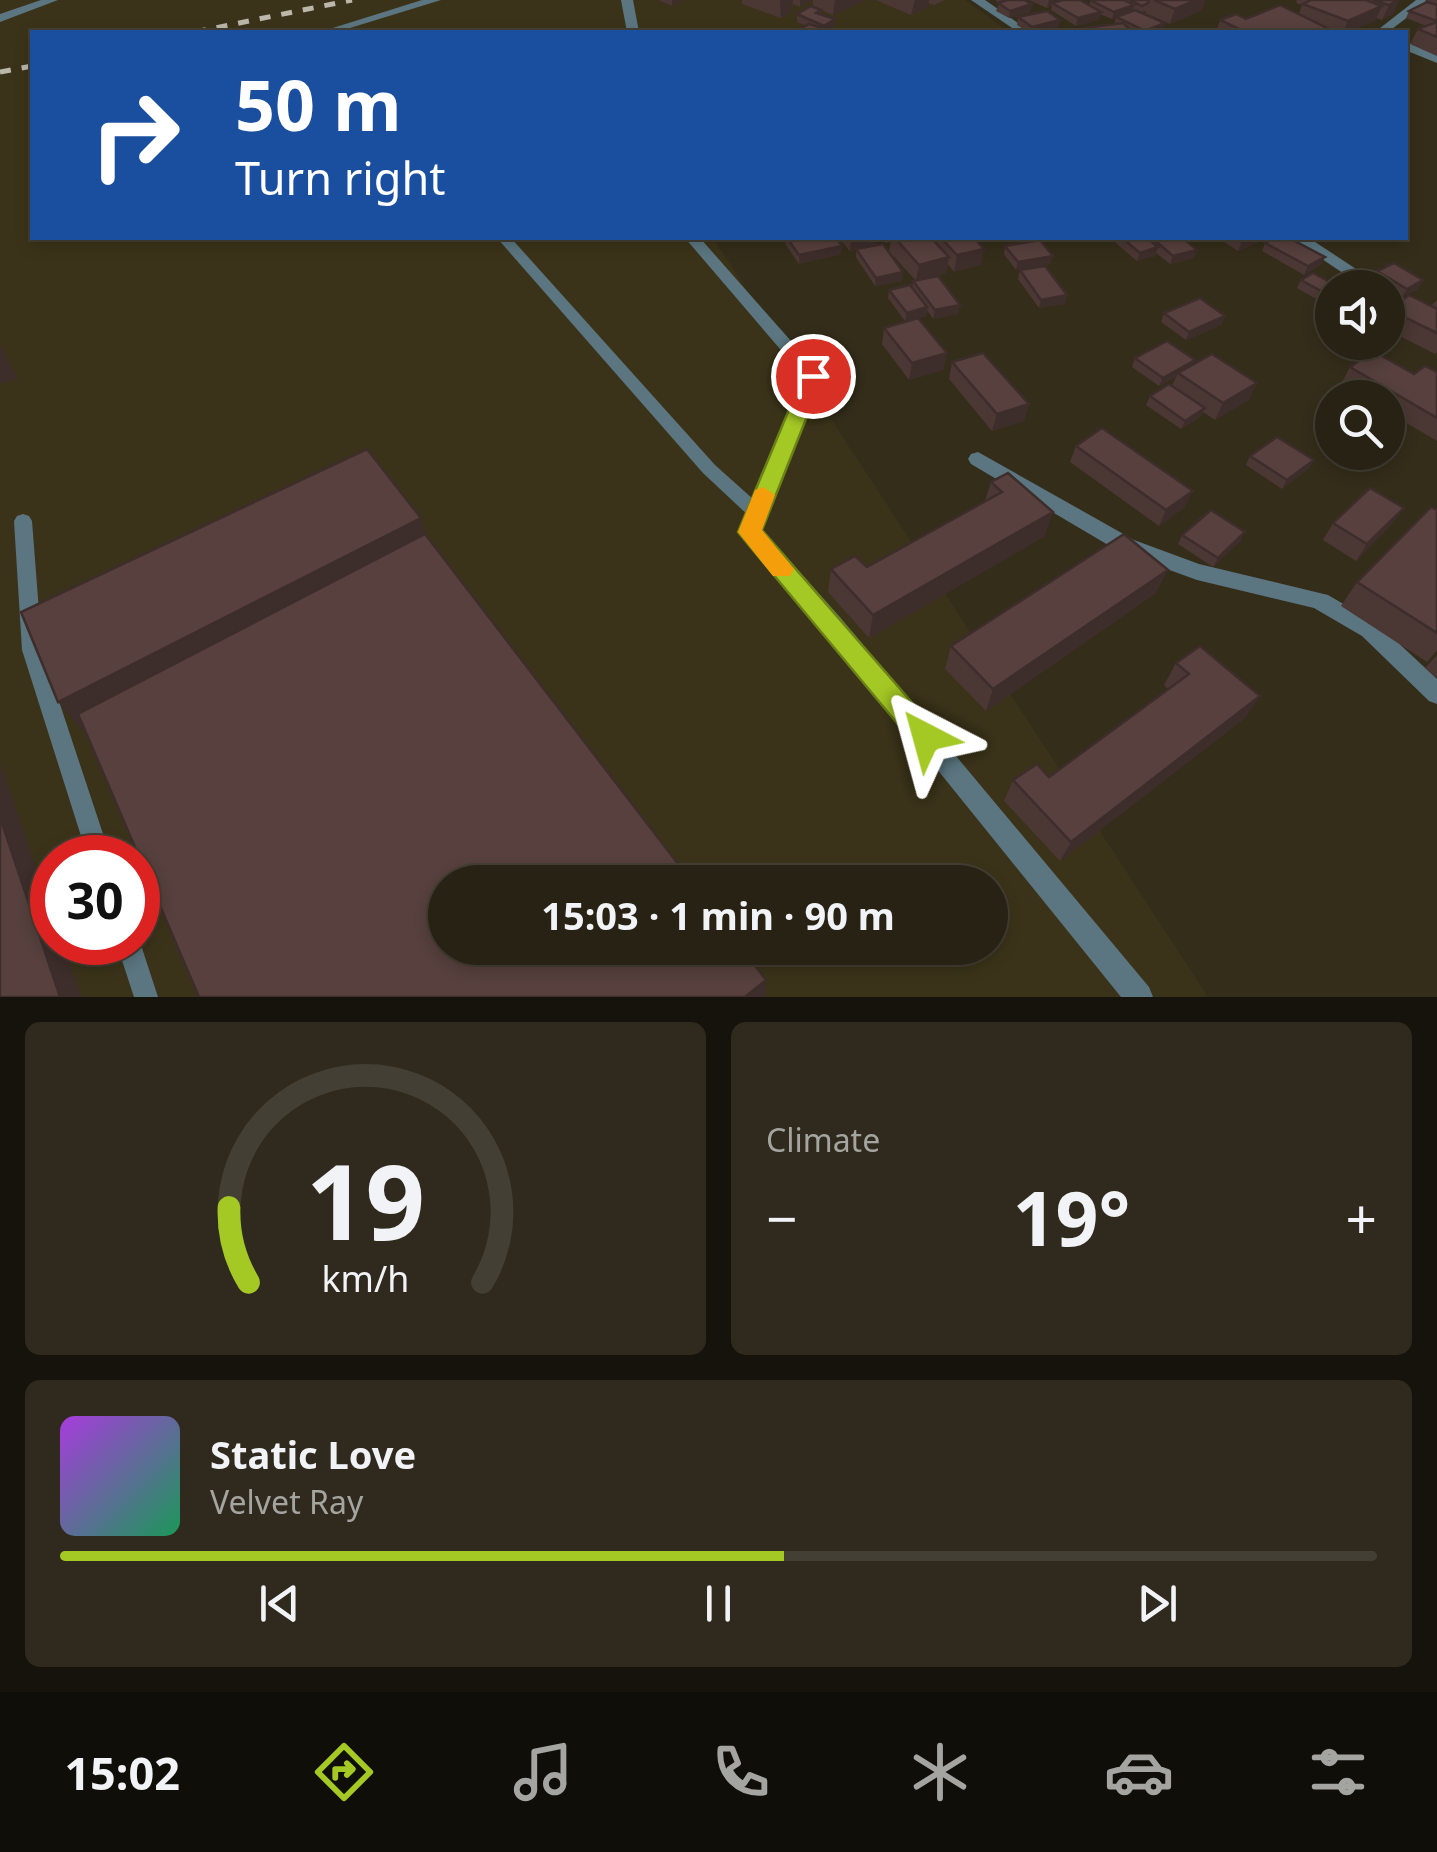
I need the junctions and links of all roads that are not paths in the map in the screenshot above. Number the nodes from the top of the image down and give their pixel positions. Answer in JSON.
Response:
{"nodes":[{"id":1,"x":52,"y":0,"type":"edge"},
{"id":2,"x":436,"y":0,"type":"edge"},
{"id":3,"x":628,"y":0,"type":"edge"},
{"id":4,"x":977,"y":0,"type":"edge"},
{"id":5,"x":1424,"y":0,"type":"edge"},
{"id":6,"x":0,"y":18,"type":"edge"},
{"id":7,"x":333,"y":30,"type":"edge"},
{"id":8,"x":633,"y":30,"type":"edge"},
{"id":9,"x":1022,"y":30,"type":"edge"},
{"id":10,"x":1383,"y":30,"type":"edge"},
{"id":11,"x":1408,"y":45,"type":"edge"},
{"id":12,"x":1437,"y":59,"type":"edge"},
{"id":13,"x":506,"y":240,"type":"edge"},
{"id":14,"x":694,"y":240,"type":"edge"},
{"id":15,"x":1302,"y":240,"type":"edge"},
{"id":16,"x":1348,"y":270,"type":"edge"},
{"id":17,"x":1405,"y":304,"type":"edge"},
{"id":18,"x":1437,"y":323,"type":"edge"},
{"id":19,"x":978,"y":459,"type":"dead end"},
{"id":20,"x":757,"y":513,"type":"junction"},
{"id":21,"x":23,"y":521,"type":"dead end"},
{"id":22,"x":1437,"y":694,"type":"edge"},
{"id":23,"x":92,"y":835,"type":"edge"},
{"id":24,"x":136,"y":965,"type":"edge"},
{"id":25,"x":146,"y":997,"type":"edge"},
{"id":26,"x":1139,"y":997,"type":"edge"}],
"edges":[{"from":1,"to":6,"type":"street"},
{"from":2,"to":7,"type":"street"},
{"from":3,"to":8,"type":"street"},
{"from":4,"to":9,"type":"street"},
{"from":5,"to":10,"type":"street"},
{"from":11,"to":12,"type":"street"},
{"from":13,"to":20,"type":"lane"},
{"from":14,"to":20,"type":"street"},
{"from":15,"to":16,"type":"street"},
{"from":17,"to":18,"type":"street"},
{"from":19,"to":22,"type":"street"},
{"from":20,"to":26,"type":"street"},
{"from":21,"to":23,"type":"lane"},
{"from":24,"to":25,"type":"lane"}]}
